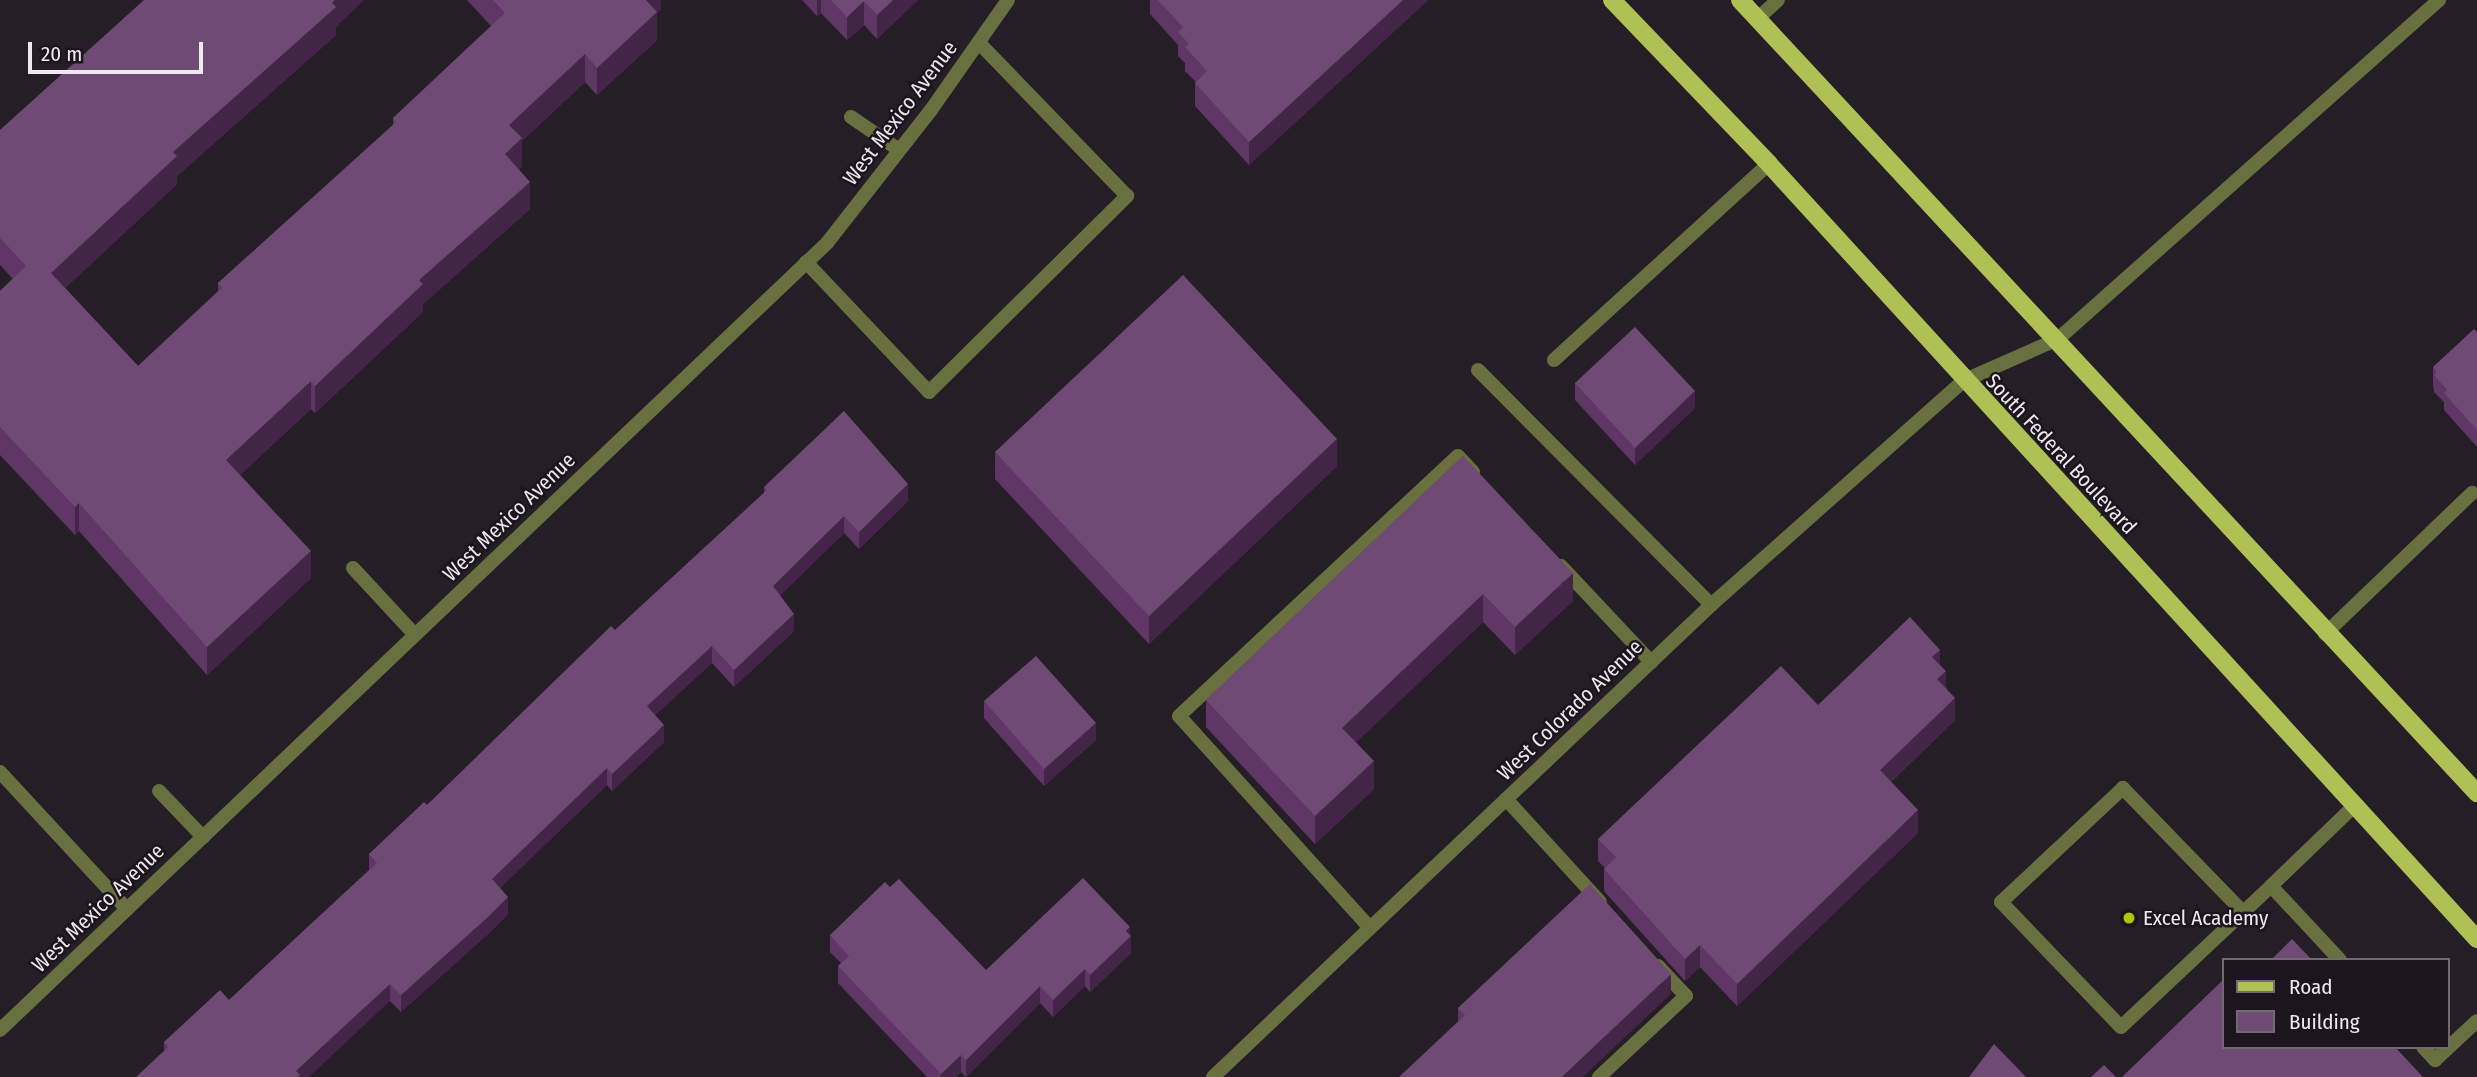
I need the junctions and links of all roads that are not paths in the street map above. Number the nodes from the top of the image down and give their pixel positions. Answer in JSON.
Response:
{"nodes":[{"id":1,"x":1008,"y":0,"type":"edge"},
{"id":2,"x":1612,"y":0,"type":"edge"},
{"id":3,"x":1740,"y":0,"type":"edge"},
{"id":4,"x":1778,"y":0,"type":"edge"},
{"id":5,"x":2439,"y":0,"type":"edge"},
{"id":6,"x":1757,"y":19,"type":"junction"},
{"id":7,"x":979,"y":43,"type":"junction"},
{"id":8,"x":851,"y":117,"type":"dead end"},
{"id":9,"x":899,"y":150,"type":"junction"},
{"id":10,"x":1769,"y":164,"type":"junction"},
{"id":11,"x":806,"y":262,"type":"junction"},
{"id":12,"x":2058,"y":339,"type":"junction"},
{"id":13,"x":1554,"y":360,"type":"dead end"},
{"id":14,"x":1478,"y":370,"type":"dead end"},
{"id":15,"x":1963,"y":380,"type":"junction"},
{"id":16,"x":1486,"y":486,"type":"edge"},
{"id":17,"x":2472,"y":493,"type":"dead end"},
{"id":18,"x":1550,"y":554,"type":"edge"},
{"id":19,"x":353,"y":568,"type":"dead end"},
{"id":20,"x":1711,"y":605,"type":"junction"},
{"id":21,"x":2325,"y":634,"type":"junction"},
{"id":22,"x":415,"y":635,"type":"junction"},
{"id":23,"x":1651,"y":662,"type":"junction"},
{"id":24,"x":0,"y":772,"type":"edge"},
{"id":25,"x":159,"y":791,"type":"dead end"},
{"id":26,"x":2477,"y":793,"type":"edge"},
{"id":27,"x":1506,"y":800,"type":"junction"},
{"id":28,"x":2353,"y":807,"type":"junction"},
{"id":29,"x":203,"y":837,"type":"junction"},
{"id":30,"x":2271,"y":886,"type":"junction"},
{"id":31,"x":127,"y":909,"type":"junction"},
{"id":32,"x":2243,"y":912,"type":"junction"},
{"id":33,"x":1614,"y":918,"type":"edge"},
{"id":34,"x":1370,"y":928,"type":"junction"},
{"id":35,"x":2477,"y":939,"type":"edge"},
{"id":36,"x":1650,"y":957,"type":"edge"},
{"id":37,"x":2338,"y":958,"type":"edge"},
{"id":38,"x":2477,"y":1021,"type":"edge"},
{"id":39,"x":0,"y":1030,"type":"edge"},
{"id":40,"x":2449,"y":1047,"type":"edge"},
{"id":41,"x":2425,"y":1049,"type":"edge"},
{"id":42,"x":2447,"y":1049,"type":"edge"},
{"id":43,"x":1213,"y":1077,"type":"edge"},
{"id":44,"x":1599,"y":1077,"type":"edge"}],
"edges":[{"from":1,"to":7,"type":"street","name":"West Mexico Avenue"},
{"from":2,"to":10,"type":"main road","name":"South Federal Boulevard"},
{"from":3,"to":6,"type":"main road"},
{"from":4,"to":6,"type":"street"},
{"from":5,"to":12,"type":"street","name":"West Colorado Avenue"},
{"from":6,"to":12,"type":"main road"},
{"from":7,"to":9,"type":"street","name":"West Mexico Avenue"},
{"from":7,"to":11,"type":"street"},
{"from":8,"to":9,"type":"street"},
{"from":9,"to":11,"type":"street","name":"West Mexico Avenue"},
{"from":10,"to":13,"type":"street"},
{"from":10,"to":15,"type":"main road","name":"South Federal Boulevard"},
{"from":11,"to":22,"type":"street","name":"West Mexico Avenue"},
{"from":12,"to":15,"type":"street","name":"West Colorado Avenue"},
{"from":12,"to":21,"type":"main road"},
{"from":14,"to":20,"type":"street"},
{"from":15,"to":20,"type":"street","name":"West Colorado Avenue"},
{"from":15,"to":28,"type":"main road","name":"South Federal Boulevard"},
{"from":16,"to":34,"type":"street"},
{"from":17,"to":21,"type":"street"},
{"from":18,"to":23,"type":"street"},
{"from":19,"to":22,"type":"street"},
{"from":20,"to":23,"type":"street","name":"West Colorado Avenue"},
{"from":21,"to":26,"type":"main road"},
{"from":22,"to":29,"type":"street","name":"West Mexico Avenue"},
{"from":23,"to":27,"type":"street","name":"West Colorado Avenue"},
{"from":24,"to":31,"type":"street"},
{"from":25,"to":29,"type":"street"},
{"from":27,"to":33,"type":"street"},
{"from":27,"to":34,"type":"street","name":"West Colorado Avenue"},
{"from":28,"to":30,"type":"street"},
{"from":28,"to":35,"type":"main road","name":"South Federal Boulevard"},
{"from":29,"to":31,"type":"street","name":"West Mexico Avenue"},
{"from":30,"to":32,"type":"street"},
{"from":30,"to":37,"type":"street"},
{"from":31,"to":39,"type":"street","name":"West Mexico Avenue"},
{"from":32,"to":32,"type":"street"},
{"from":34,"to":43,"type":"street","name":"West Colorado Avenue"},
{"from":36,"to":44,"type":"street"},
{"from":38,"to":40,"type":"street"},
{"from":41,"to":42,"type":"street"}]}
